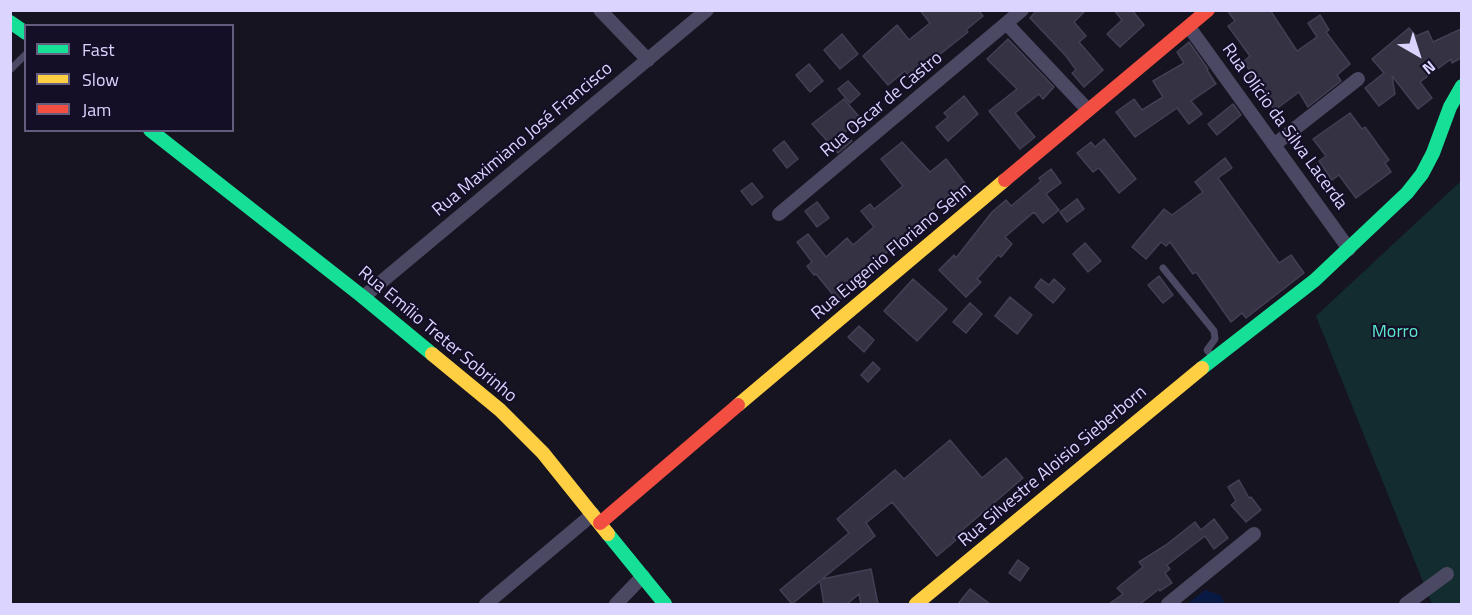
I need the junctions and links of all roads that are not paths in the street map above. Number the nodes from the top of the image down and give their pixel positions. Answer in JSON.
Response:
{"nodes":[{"id":1,"x":600,"y":10,"type":"edge"},
{"id":2,"x":707,"y":10,"type":"edge"},
{"id":3,"x":1208,"y":10,"type":"edge"},
{"id":4,"x":1012,"y":16,"type":"edge"},
{"id":5,"x":10,"y":22,"type":"edge"},
{"id":6,"x":1188,"y":27,"type":"junction"},
{"id":7,"x":24,"y":32,"type":"edge"},
{"id":8,"x":24,"y":56,"type":"edge"},
{"id":9,"x":648,"y":60,"type":"junction"},
{"id":10,"x":11,"y":69,"type":"edge"},
{"id":11,"x":1358,"y":79,"type":"dead end"},
{"id":12,"x":1461,"y":86,"type":"edge"},
{"id":13,"x":1088,"y":110,"type":"junction"},
{"id":14,"x":153,"y":132,"type":"edge"},
{"id":15,"x":1274,"y":145,"type":"junction"},
{"id":16,"x":779,"y":214,"type":"dead end"},
{"id":17,"x":1350,"y":249,"type":"junction"},
{"id":18,"x":1163,"y":268,"type":"dead end"},
{"id":19,"x":363,"y":297,"type":"junction"},
{"id":20,"x":1214,"y":358,"type":"junction"},
{"id":21,"x":597,"y":518,"type":"junction"},
{"id":22,"x":1254,"y":534,"type":"dead end"},
{"id":23,"x":1447,"y":574,"type":"dead end"},
{"id":24,"x":643,"y":576,"type":"junction"},
{"id":25,"x":486,"y":604,"type":"edge"},
{"id":26,"x":616,"y":604,"type":"edge"},
{"id":27,"x":665,"y":604,"type":"edge"},
{"id":28,"x":916,"y":604,"type":"edge"},
{"id":29,"x":1168,"y":604,"type":"edge"},
{"id":30,"x":1406,"y":604,"type":"edge"}],
"edges":[{"from":1,"to":9,"type":"street"},
{"from":2,"to":9,"type":"street","name":"Rua Maximiano José Francisco"},
{"from":3,"to":6,"type":"street","name":"Rua Eugenio Floriano Sehn"},
{"from":4,"to":13,"type":"street"},
{"from":4,"to":16,"type":"street","name":"Rua Oscar de Castro"},
{"from":5,"to":7,"type":"street"},
{"from":6,"to":13,"type":"street","name":"Rua Eugenio Floriano Sehn"},
{"from":6,"to":15,"type":"street","name":"Rua Olício da Silva Lacerda"},
{"from":8,"to":10,"type":"lane"},
{"from":9,"to":19,"type":"street","name":"Rua Maximiano José Francisco"},
{"from":11,"to":15,"type":"street"},
{"from":12,"to":17,"type":"street","name":"Rua Silvestre Aloisio Sieberborn"},
{"from":13,"to":21,"type":"street","name":"Rua Eugenio Floriano Sehn"},
{"from":14,"to":19,"type":"street","name":"Rua Emílio Treter Sobrinho"},
{"from":15,"to":17,"type":"street","name":"Rua Olício da Silva Lacerda"},
{"from":17,"to":20,"type":"street","name":"Rua Silvestre Aloisio Sieberborn"},
{"from":18,"to":20,"type":"lane"},
{"from":19,"to":21,"type":"street","name":"Rua Emílio Treter Sobrinho"},
{"from":20,"to":28,"type":"street","name":"Rua Silvestre Aloisio Sieberborn"},
{"from":21,"to":24,"type":"street","name":"Rua Emílio Treter Sobrinho"},
{"from":21,"to":25,"type":"street"},
{"from":22,"to":29,"type":"street"},
{"from":23,"to":30,"type":"street"},
{"from":24,"to":26,"type":"street"},
{"from":24,"to":27,"type":"street","name":"Rua Emílio Treter Sobrinho"}]}
